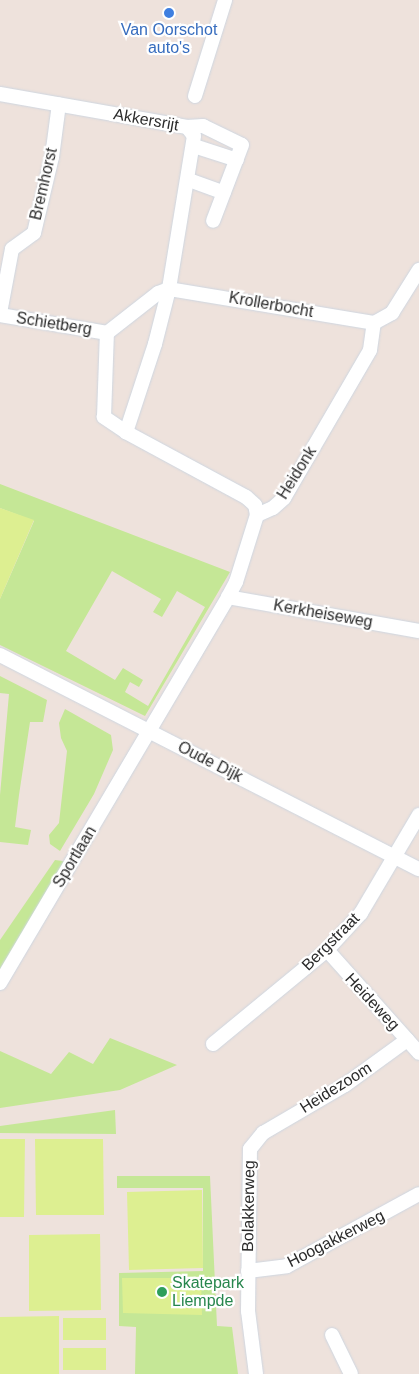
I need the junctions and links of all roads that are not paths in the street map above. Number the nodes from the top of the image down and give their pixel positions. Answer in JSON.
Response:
{"nodes":[{"id":1,"x":225,"y":0,"type":"edge"},
{"id":2,"x":0,"y":94,"type":"edge"},
{"id":3,"x":195,"y":96,"type":"dead end"},
{"id":4,"x":59,"y":104,"type":"junction"},
{"id":5,"x":187,"y":128,"type":"junction"},
{"id":6,"x":194,"y":146,"type":"junction"},
{"id":7,"x":237,"y":160,"type":"junction"},
{"id":8,"x":189,"y":180,"type":"junction"},
{"id":9,"x":224,"y":193,"type":"junction"},
{"id":10,"x":214,"y":221,"type":"dead end"},
{"id":11,"x":419,"y":270,"type":"edge"},
{"id":12,"x":169,"y":289,"type":"junction"},
{"id":13,"x":0,"y":314,"type":"edge"},
{"id":14,"x":374,"y":323,"type":"junction"},
{"id":15,"x":107,"y":333,"type":"junction"},
{"id":16,"x":126,"y":432,"type":"junction"},
{"id":17,"x":257,"y":515,"type":"junction"},
{"id":18,"x":228,"y":597,"type":"junction"},
{"id":19,"x":419,"y":631,"type":"edge"},
{"id":20,"x":0,"y":655,"type":"edge"},
{"id":21,"x":150,"y":731,"type":"junction"},
{"id":22,"x":419,"y":816,"type":"edge"},
{"id":23,"x":395,"y":857,"type":"junction"},
{"id":24,"x":419,"y":869,"type":"edge"},
{"id":25,"x":327,"y":950,"type":"junction"},
{"id":26,"x":0,"y":983,"type":"edge"},
{"id":27,"x":408,"y":1040,"type":"junction"},
{"id":28,"x":213,"y":1044,"type":"dead end"},
{"id":29,"x":419,"y":1053,"type":"edge"},
{"id":30,"x":263,"y":1133,"type":"joint"},
{"id":31,"x":419,"y":1194,"type":"edge"},
{"id":32,"x":248,"y":1271,"type":"junction"},
{"id":33,"x":332,"y":1335,"type":"dead end"},
{"id":34,"x":256,"y":1374,"type":"edge"},
{"id":35,"x":351,"y":1374,"type":"edge"}],
"edges":[{"from":1,"to":3,"type":"street"},
{"from":2,"to":4,"type":"street","name":"Akkersrijt"},
{"from":4,"to":5,"type":"street","name":"Akkersrijt"},
{"from":4,"to":13,"type":"street","name":"Bremhorst"},
{"from":5,"to":6,"type":"street","name":"Akkersrijt"},
{"from":5,"to":7,"type":"street"},
{"from":6,"to":7,"type":"street"},
{"from":6,"to":8,"type":"street","name":"Akkersrijt"},
{"from":7,"to":9,"type":"street"},
{"from":8,"to":9,"type":"street"},
{"from":8,"to":12,"type":"street","name":"Akkersrijt"},
{"from":9,"to":10,"type":"street"},
{"from":11,"to":14,"type":"street"},
{"from":12,"to":14,"type":"street","name":"Krollerbocht"},
{"from":12,"to":15,"type":"street"},
{"from":12,"to":16,"type":"street"},
{"from":13,"to":15,"type":"street","name":"Schietberg"},
{"from":14,"to":17,"type":"street","name":"Heidonk"},
{"from":15,"to":16,"type":"street"},
{"from":16,"to":17,"type":"street"},
{"from":17,"to":18,"type":"street"},
{"from":18,"to":19,"type":"street","name":"Kerkheiseweg"},
{"from":18,"to":21,"type":"street"},
{"from":20,"to":21,"type":"street","name":"Oude Dijk"},
{"from":21,"to":23,"type":"street","name":"Oude Dijk"},
{"from":21,"to":26,"type":"street","name":"Sportlaan"},
{"from":22,"to":23,"type":"street","name":"Bergstraat"},
{"from":23,"to":24,"type":"street","name":"Oude Dijk"},
{"from":23,"to":25,"type":"street","name":"Bergstraat"},
{"from":25,"to":27,"type":"street","name":"Heideweg"},
{"from":25,"to":28,"type":"street","name":"Bergstraat"},
{"from":27,"to":29,"type":"street","name":"Heideweg"},
{"from":27,"to":30,"type":"street","name":"Heidezoom"},
{"from":30,"to":32,"type":"street","name":"Bolakkerweg"},
{"from":31,"to":32,"type":"street","name":"Hoogakkerweg"},
{"from":32,"to":34,"type":"street","name":"Bolakkerweg"},
{"from":33,"to":35,"type":"street"}]}
